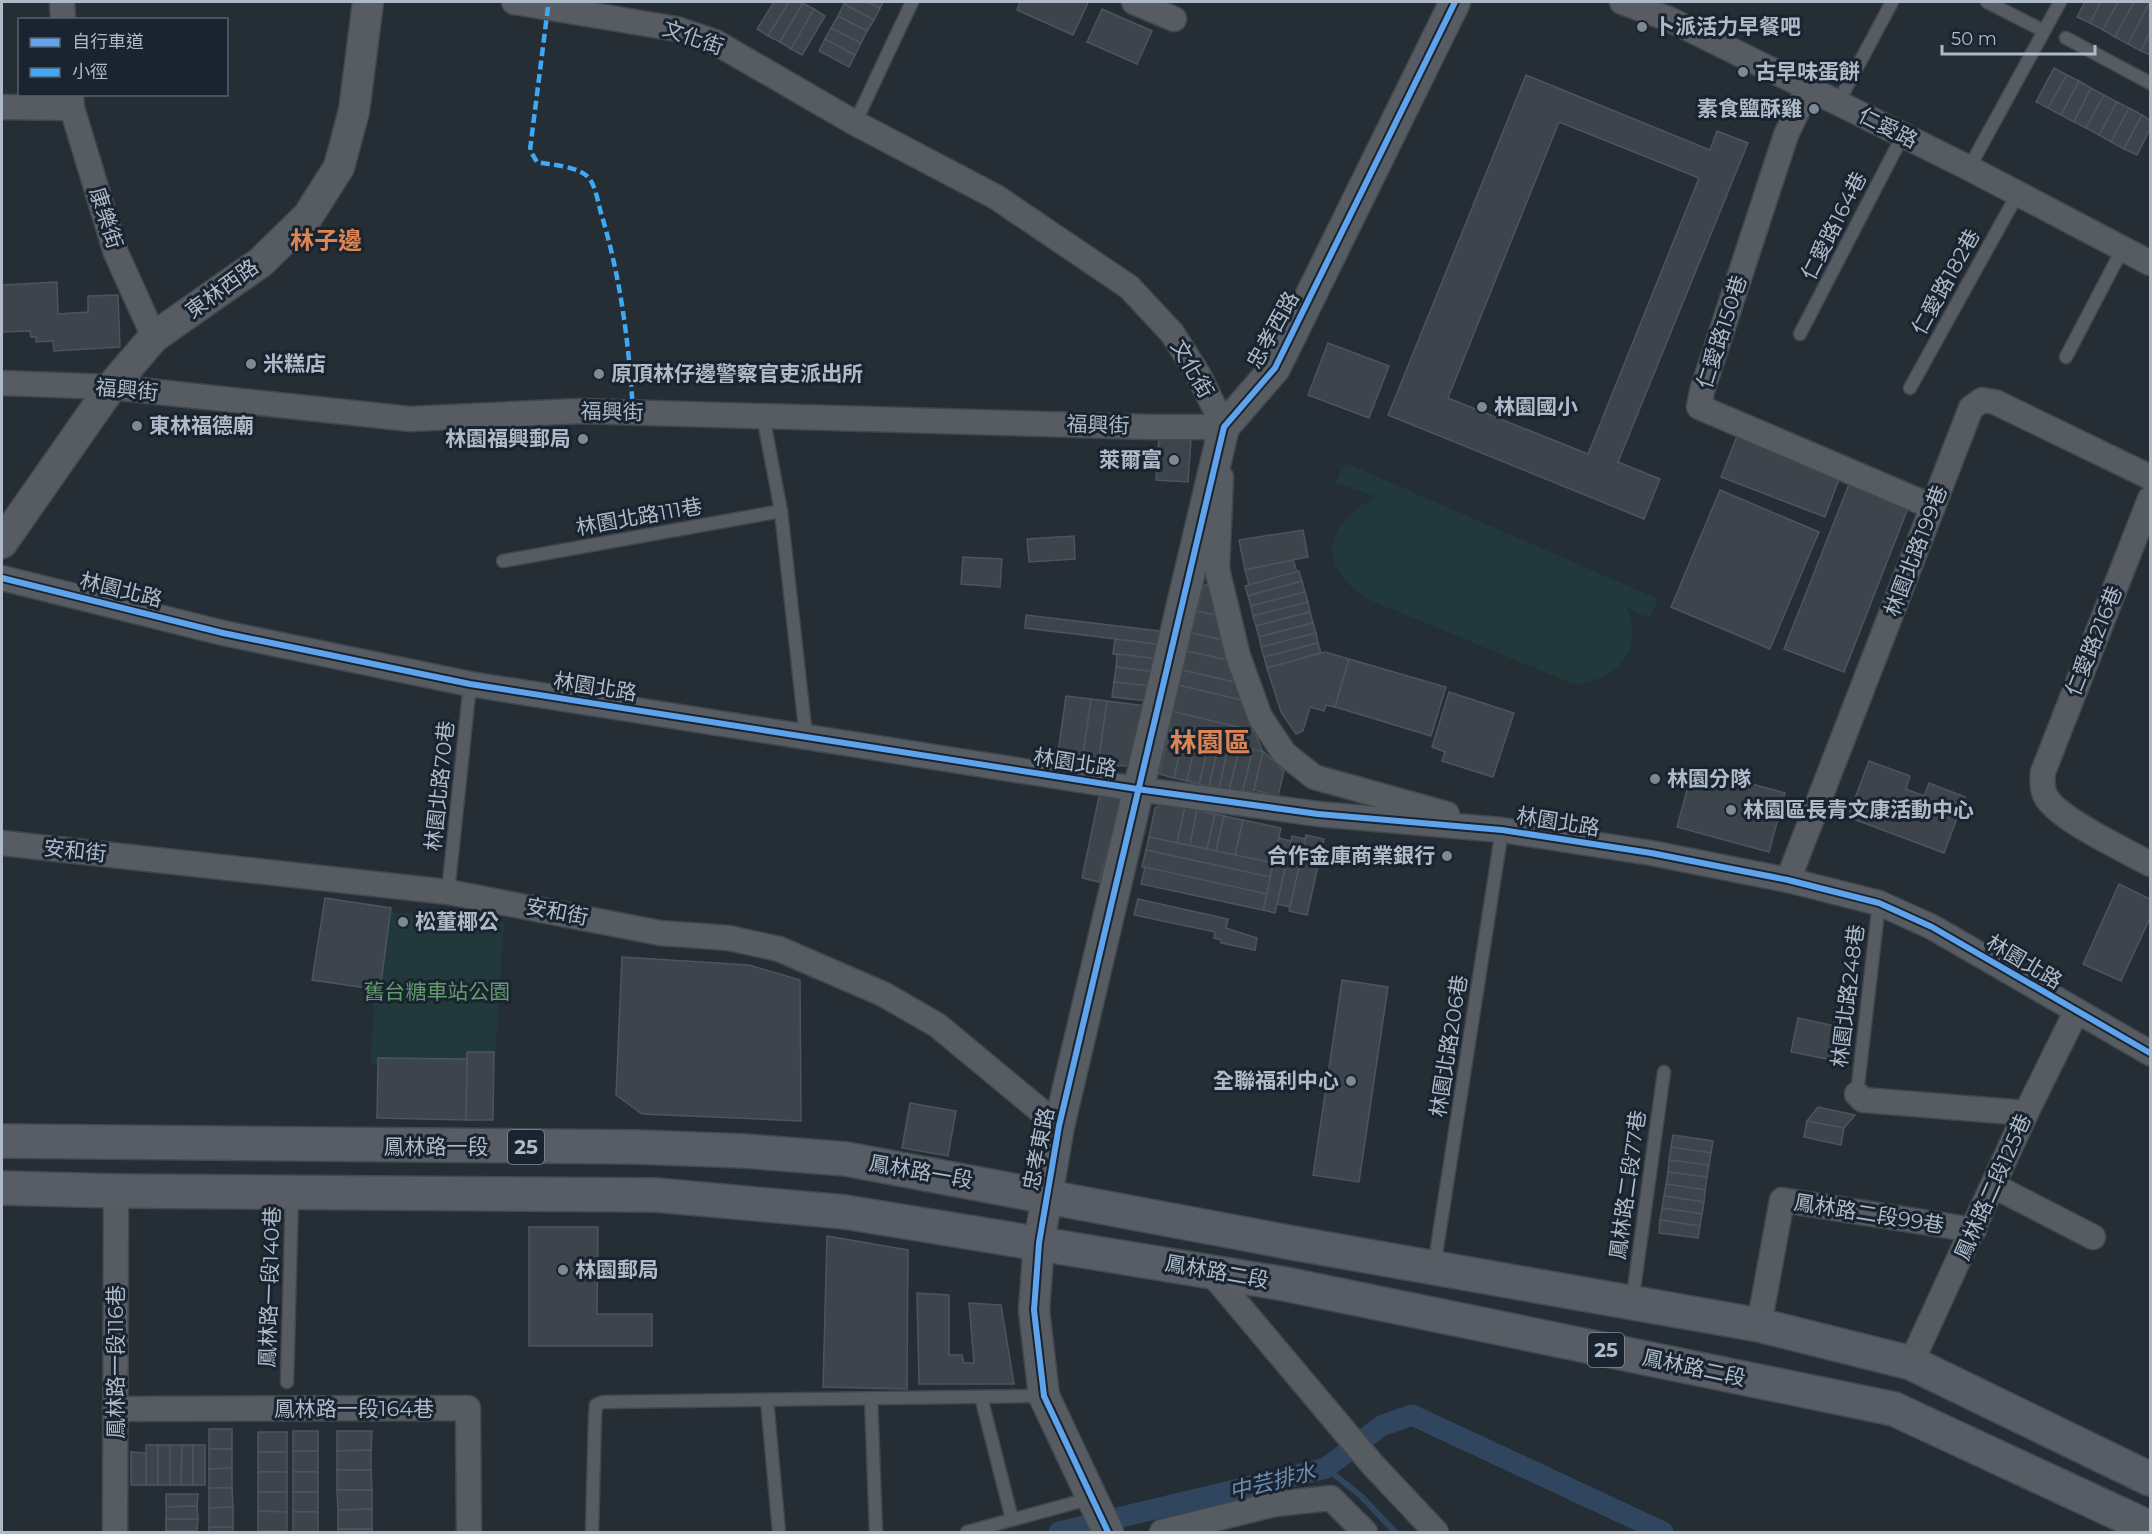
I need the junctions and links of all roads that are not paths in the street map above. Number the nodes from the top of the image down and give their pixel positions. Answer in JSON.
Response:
{"nodes":[{"id":1,"x":62,"y":2,"type":"edge"},
{"id":2,"x":368,"y":2,"type":"edge"},
{"id":3,"x":514,"y":2,"type":"edge"},
{"id":4,"x":912,"y":2,"type":"edge"},
{"id":5,"x":1134,"y":2,"type":"edge"},
{"id":6,"x":1455,"y":2,"type":"edge"},
{"id":7,"x":1622,"y":2,"type":"edge"},
{"id":8,"x":1892,"y":2,"type":"edge"},
{"id":9,"x":1987,"y":2,"type":"edge"},
{"id":10,"x":2060,"y":2,"type":"edge"},
{"id":11,"x":1673,"y":10,"type":"edge"},
{"id":12,"x":63,"y":18,"type":"edge"},
{"id":13,"x":1173,"y":19,"type":"dead end"},
{"id":14,"x":2044,"y":31,"type":"junction"},
{"id":15,"x":2066,"y":38,"type":"dead end"},
{"id":16,"x":2151,"y":83,"type":"edge"},
{"id":17,"x":1808,"y":88,"type":"junction"},
{"id":18,"x":71,"y":101,"type":"edge"},
{"id":19,"x":1838,"y":103,"type":"junction"},
{"id":20,"x":2,"y":107,"type":"edge"},
{"id":21,"x":855,"y":123,"type":"junction"},
{"id":22,"x":1903,"y":135,"type":"junction"},
{"id":23,"x":1969,"y":168,"type":"junction"},
{"id":24,"x":2016,"y":195,"type":"junction"},
{"id":25,"x":2123,"y":248,"type":"junction"},
{"id":26,"x":2151,"y":263,"type":"edge"},
{"id":27,"x":1800,"y":334,"type":"dead end"},
{"id":28,"x":154,"y":337,"type":"junction"},
{"id":29,"x":2066,"y":357,"type":"dead end"},
{"id":30,"x":2,"y":383,"type":"edge"},
{"id":31,"x":111,"y":387,"type":"junction"},
{"id":32,"x":1910,"y":388,"type":"dead end"},
{"id":33,"x":763,"y":416,"type":"junction"},
{"id":34,"x":1224,"y":426,"type":"junction"},
{"id":35,"x":2151,"y":477,"type":"edge"},
{"id":36,"x":2151,"y":499,"type":"edge"},
{"id":37,"x":1933,"y":507,"type":"junction"},
{"id":38,"x":781,"y":511,"type":"junction"},
{"id":39,"x":2,"y":543,"type":"edge"},
{"id":40,"x":503,"y":561,"type":"dead end"},
{"id":41,"x":2,"y":578,"type":"edge"},
{"id":42,"x":470,"y":684,"type":"junction"},
{"id":43,"x":806,"y":737,"type":"junction"},
{"id":44,"x":1137,"y":789,"type":"junction"},
{"id":45,"x":1502,"y":830,"type":"junction"},
{"id":46,"x":2,"y":843,"type":"edge"},
{"id":47,"x":2151,"y":864,"type":"edge"},
{"id":48,"x":1788,"y":880,"type":"junction"},
{"id":49,"x":448,"y":892,"type":"junction"},
{"id":50,"x":1879,"y":903,"type":"junction"},
{"id":51,"x":2076,"y":1012,"type":"junction"},
{"id":52,"x":2151,"y":1053,"type":"edge"},
{"id":53,"x":1664,"y":1072,"type":"dead end"},
{"id":54,"x":1857,"y":1094,"type":"joint"},
{"id":55,"x":2026,"y":1113,"type":"junction"},
{"id":56,"x":1059,"y":1126,"type":"junction"},
{"id":57,"x":2,"y":1141,"type":"edge"},
{"id":58,"x":1994,"y":1186,"type":"junction"},
{"id":59,"x":2,"y":1188,"type":"edge"},
{"id":60,"x":116,"y":1191,"type":"junction"},
{"id":61,"x":292,"y":1192,"type":"junction"},
{"id":62,"x":1048,"y":1195,"type":"junction"},
{"id":63,"x":1974,"y":1230,"type":"junction"},
{"id":64,"x":2093,"y":1238,"type":"dead end"},
{"id":65,"x":1039,"y":1243,"type":"junction"},
{"id":66,"x":1434,"y":1267,"type":"junction"},
{"id":67,"x":1208,"y":1269,"type":"junction"},
{"id":68,"x":1632,"y":1303,"type":"junction"},
{"id":69,"x":1759,"y":1325,"type":"junction"},
{"id":70,"x":1911,"y":1363,"type":"junction"},
{"id":71,"x":287,"y":1382,"type":"dead end"},
{"id":72,"x":1044,"y":1396,"type":"junction"},
{"id":73,"x":981,"y":1397,"type":"junction"},
{"id":74,"x":871,"y":1398,"type":"junction"},
{"id":75,"x":767,"y":1400,"type":"junction"},
{"id":76,"x":115,"y":1409,"type":"junction"},
{"id":77,"x":2151,"y":1479,"type":"edge"},
{"id":78,"x":1102,"y":1518,"type":"edge"},
{"id":79,"x":1012,"y":1519,"type":"junction"},
{"id":80,"x":2151,"y":1528,"type":"edge"},
{"id":81,"x":115,"y":1533,"type":"edge"},
{"id":82,"x":469,"y":1533,"type":"edge"},
{"id":83,"x":592,"y":1533,"type":"edge"},
{"id":84,"x":779,"y":1533,"type":"edge"},
{"id":85,"x":876,"y":1533,"type":"edge"},
{"id":86,"x":967,"y":1533,"type":"edge"},
{"id":87,"x":1162,"y":1533,"type":"edge"},
{"id":88,"x":1365,"y":1533,"type":"edge"},
{"id":89,"x":1436,"y":1533,"type":"edge"}],
"edges":[{"from":1,"to":12,"type":"street"},
{"from":2,"to":28,"type":"street","name":"東林西路"},
{"from":3,"to":21,"type":"street","name":"文化街"},
{"from":4,"to":21,"type":"lane"},
{"from":5,"to":13,"type":"street"},
{"from":6,"to":34,"type":"street","name":"忠孝西路"},
{"from":7,"to":11,"type":"street","name":"仁愛路"},
{"from":8,"to":19,"type":"lane"},
{"from":9,"to":14,"type":"lane"},
{"from":10,"to":14,"type":"lane"},
{"from":11,"to":17,"type":"street","name":"仁愛路"},
{"from":14,"to":23,"type":"lane"},
{"from":15,"to":16,"type":"lane"},
{"from":17,"to":19,"type":"street","name":"仁愛路"},
{"from":17,"to":37,"type":"street","name":"仁愛路150巷"},
{"from":18,"to":20,"type":"street"},
{"from":18,"to":28,"type":"street","name":"康樂街"},
{"from":19,"to":22,"type":"street","name":"仁愛路"},
{"from":21,"to":34,"type":"street","name":"文化街"},
{"from":22,"to":23,"type":"street","name":"仁愛路"},
{"from":22,"to":27,"type":"lane","name":"仁愛路164巷"},
{"from":23,"to":24,"type":"street","name":"仁愛路"},
{"from":24,"to":25,"type":"street","name":"仁愛路"},
{"from":24,"to":32,"type":"lane","name":"仁愛路182巷"},
{"from":25,"to":26,"type":"street","name":"仁愛路"},
{"from":25,"to":29,"type":"lane"},
{"from":28,"to":31,"type":"street","name":"東林西路"},
{"from":30,"to":31,"type":"street","name":"福興街"},
{"from":31,"to":33,"type":"street","name":"福興街"},
{"from":31,"to":39,"type":"street","name":"東林西路"},
{"from":33,"to":34,"type":"street","name":"福興街"},
{"from":33,"to":38,"type":"lane"},
{"from":34,"to":44,"type":"street","name":"忠孝西路"},
{"from":34,"to":45,"type":"street","name":"文化街"},
{"from":35,"to":37,"type":"street","name":"林園北路199巷"},
{"from":36,"to":47,"type":"street","name":"仁愛路216巷"},
{"from":37,"to":48,"type":"street","name":"林園北路199巷"},
{"from":38,"to":40,"type":"lane","name":"林園北路111巷"},
{"from":38,"to":43,"type":"lane"},
{"from":41,"to":42,"type":"street","name":"林園北路"},
{"from":42,"to":43,"type":"street","name":"林園北路"},
{"from":42,"to":49,"type":"lane","name":"林園北路70巷"},
{"from":43,"to":44,"type":"street","name":"林園北路"},
{"from":44,"to":45,"type":"street","name":"林園北路"},
{"from":44,"to":56,"type":"street","name":"忠孝東路"},
{"from":45,"to":48,"type":"street","name":"林園北路"},
{"from":45,"to":66,"type":"lane","name":"林園北路206巷"},
{"from":46,"to":49,"type":"street","name":"安和街"},
{"from":48,"to":50,"type":"street","name":"林園北路"},
{"from":49,"to":56,"type":"street","name":"安和街"},
{"from":50,"to":51,"type":"street","name":"林園北路"},
{"from":50,"to":54,"type":"lane","name":"林園北路248巷"},
{"from":51,"to":52,"type":"street","name":"林園北路"},
{"from":51,"to":55,"type":"street","name":"鳳林路二段125巷"},
{"from":53,"to":68,"type":"lane","name":"鳳林路二段77巷"},
{"from":54,"to":55,"type":"street"},
{"from":55,"to":58,"type":"street","name":"鳳林路二段125巷"},
{"from":56,"to":62,"type":"street","name":"忠孝東路"},
{"from":57,"to":62,"type":"main road","name":"鳳林路一段","number":"25"},
{"from":58,"to":63,"type":"street","name":"鳳林路二段125巷"},
{"from":58,"to":64,"type":"street"},
{"from":59,"to":60,"type":"main road","number":"25"},
{"from":60,"to":61,"type":"main road","number":"25"},
{"from":60,"to":76,"type":"street","name":"鳳林路一段116巷"},
{"from":61,"to":65,"type":"main road","number":"25"},
{"from":61,"to":71,"type":"lane","name":"鳳林路一段140巷"},
{"from":62,"to":65,"type":"street","name":"忠孝東路"},
{"from":62,"to":66,"type":"main road","name":"鳳林路二段","number":"25"},
{"from":63,"to":69,"type":"street","name":"鳳林路二段99巷"},
{"from":63,"to":70,"type":"street","name":"鳳林路二段125巷"},
{"from":65,"to":67,"type":"main road","name":"鳳林路二段","number":"25"},
{"from":65,"to":72,"type":"street","name":"忠孝東路"},
{"from":66,"to":68,"type":"main road","name":"鳳林路二段","number":"25"},
{"from":67,"to":80,"type":"main road","name":"鳳林路二段","number":"25"},
{"from":67,"to":89,"type":"street"},
{"from":68,"to":69,"type":"main road","name":"鳳林路二段","number":"25"},
{"from":69,"to":70,"type":"main road","name":"鳳林路二段","number":"25"},
{"from":70,"to":77,"type":"main road","name":"鳳林路二段","number":"25"},
{"from":72,"to":73,"type":"lane"},
{"from":72,"to":78,"type":"street","name":"忠孝東路"},
{"from":73,"to":74,"type":"lane"},
{"from":73,"to":79,"type":"lane"},
{"from":74,"to":75,"type":"lane"},
{"from":74,"to":85,"type":"lane"},
{"from":75,"to":83,"type":"lane"},
{"from":75,"to":84,"type":"lane"},
{"from":76,"to":81,"type":"street","name":"鳳林路一段116巷"},
{"from":76,"to":82,"type":"street","name":"鳳林路一段164巷"},
{"from":78,"to":79,"type":"lane"},
{"from":79,"to":86,"type":"lane"},
{"from":87,"to":88,"type":"street"}]}
